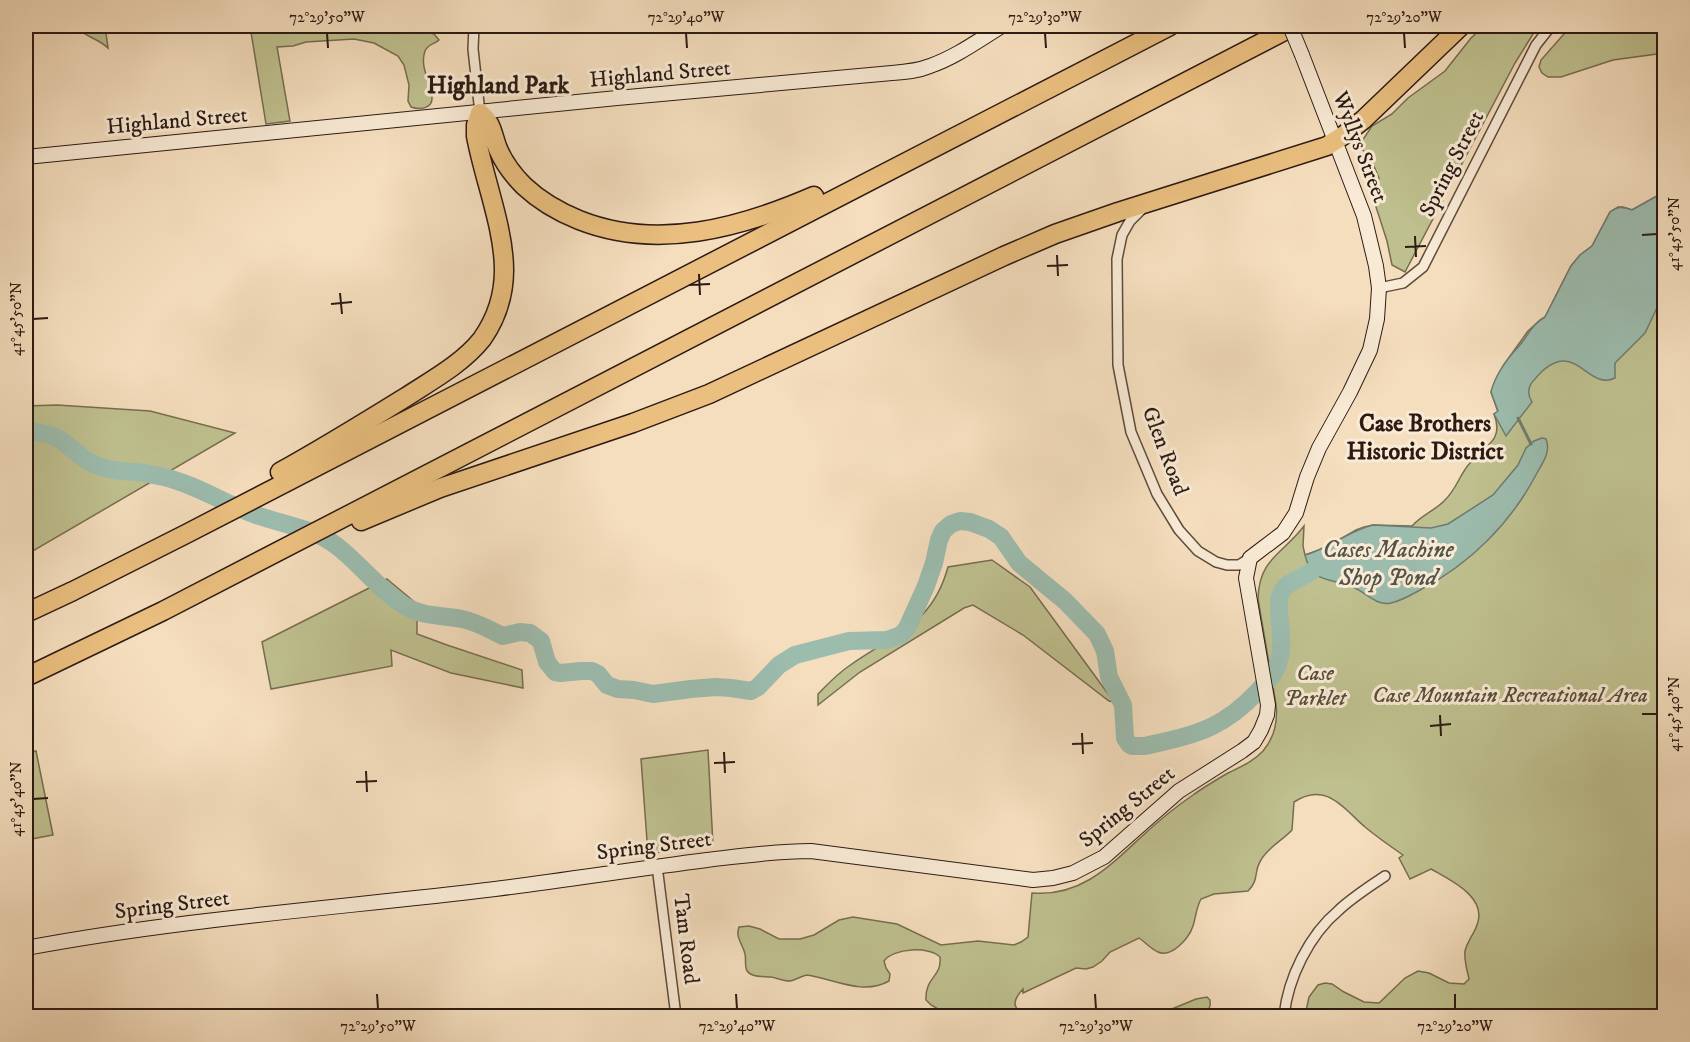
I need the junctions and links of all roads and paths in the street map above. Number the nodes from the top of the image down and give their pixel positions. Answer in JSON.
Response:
{"nodes":[{"id":1,"x":474,"y":26,"type":"edge"},
{"id":2,"x":1002,"y":26,"type":"edge"},
{"id":3,"x":1170,"y":26,"type":"edge"},
{"id":4,"x":1292,"y":26,"type":"edge"},
{"id":5,"x":1461,"y":26,"type":"edge"},
{"id":6,"x":1551,"y":26,"type":"edge"},
{"id":7,"x":480,"y":113,"type":"junction"},
{"id":8,"x":1335,"y":141,"type":"junction"},
{"id":9,"x":26,"y":157,"type":"edge"},
{"id":10,"x":895,"y":167,"type":"junction"},
{"id":11,"x":1149,"y":202,"type":"junction"},
{"id":12,"x":1379,"y":288,"type":"junction"},
{"id":13,"x":289,"y":474,"type":"junction"},
{"id":14,"x":373,"y":509,"type":"junction"},
{"id":15,"x":1250,"y":558,"type":"junction"},
{"id":16,"x":26,"y":613,"type":"edge"},
{"id":17,"x":26,"y":677,"type":"edge"},
{"id":18,"x":657,"y":866,"type":"junction"},
{"id":19,"x":1385,"y":876,"type":"dead end"},
{"id":20,"x":26,"y":948,"type":"edge"},
{"id":21,"x":676,"y":1017,"type":"edge"},
{"id":22,"x":1284,"y":1017,"type":"edge"}],
"edges":[{"from":1,"to":7,"type":"street"},
{"from":2,"to":7,"type":"street","name":"Highland Street"},
{"from":3,"to":10,"type":"highway"},
{"from":4,"to":8,"type":"street","name":"Wyllys Street","bridge":true},
{"from":4,"to":14,"type":"highway"},
{"from":5,"to":8,"type":"highway"},
{"from":6,"to":12,"type":"street","name":"Spring Street"},
{"from":7,"to":9,"type":"street","name":"Highland Street"},
{"from":7,"to":10,"type":"highway"},
{"from":7,"to":13,"type":"highway"},
{"from":8,"to":11,"type":"highway"},
{"from":8,"to":12,"type":"street","name":"Wyllys Street"},
{"from":10,"to":13,"type":"highway"},
{"from":11,"to":14,"type":"highway"},
{"from":11,"to":15,"type":"street","name":"Glen Road"},
{"from":12,"to":15,"type":"street"},
{"from":13,"to":16,"type":"highway"},
{"from":14,"to":17,"type":"highway"},
{"from":15,"to":18,"type":"street","name":"Spring Street"},
{"from":18,"to":20,"type":"street","name":"Spring Street"},
{"from":18,"to":21,"type":"street","name":"Tam Road"},
{"from":19,"to":22,"type":"street"}]}
